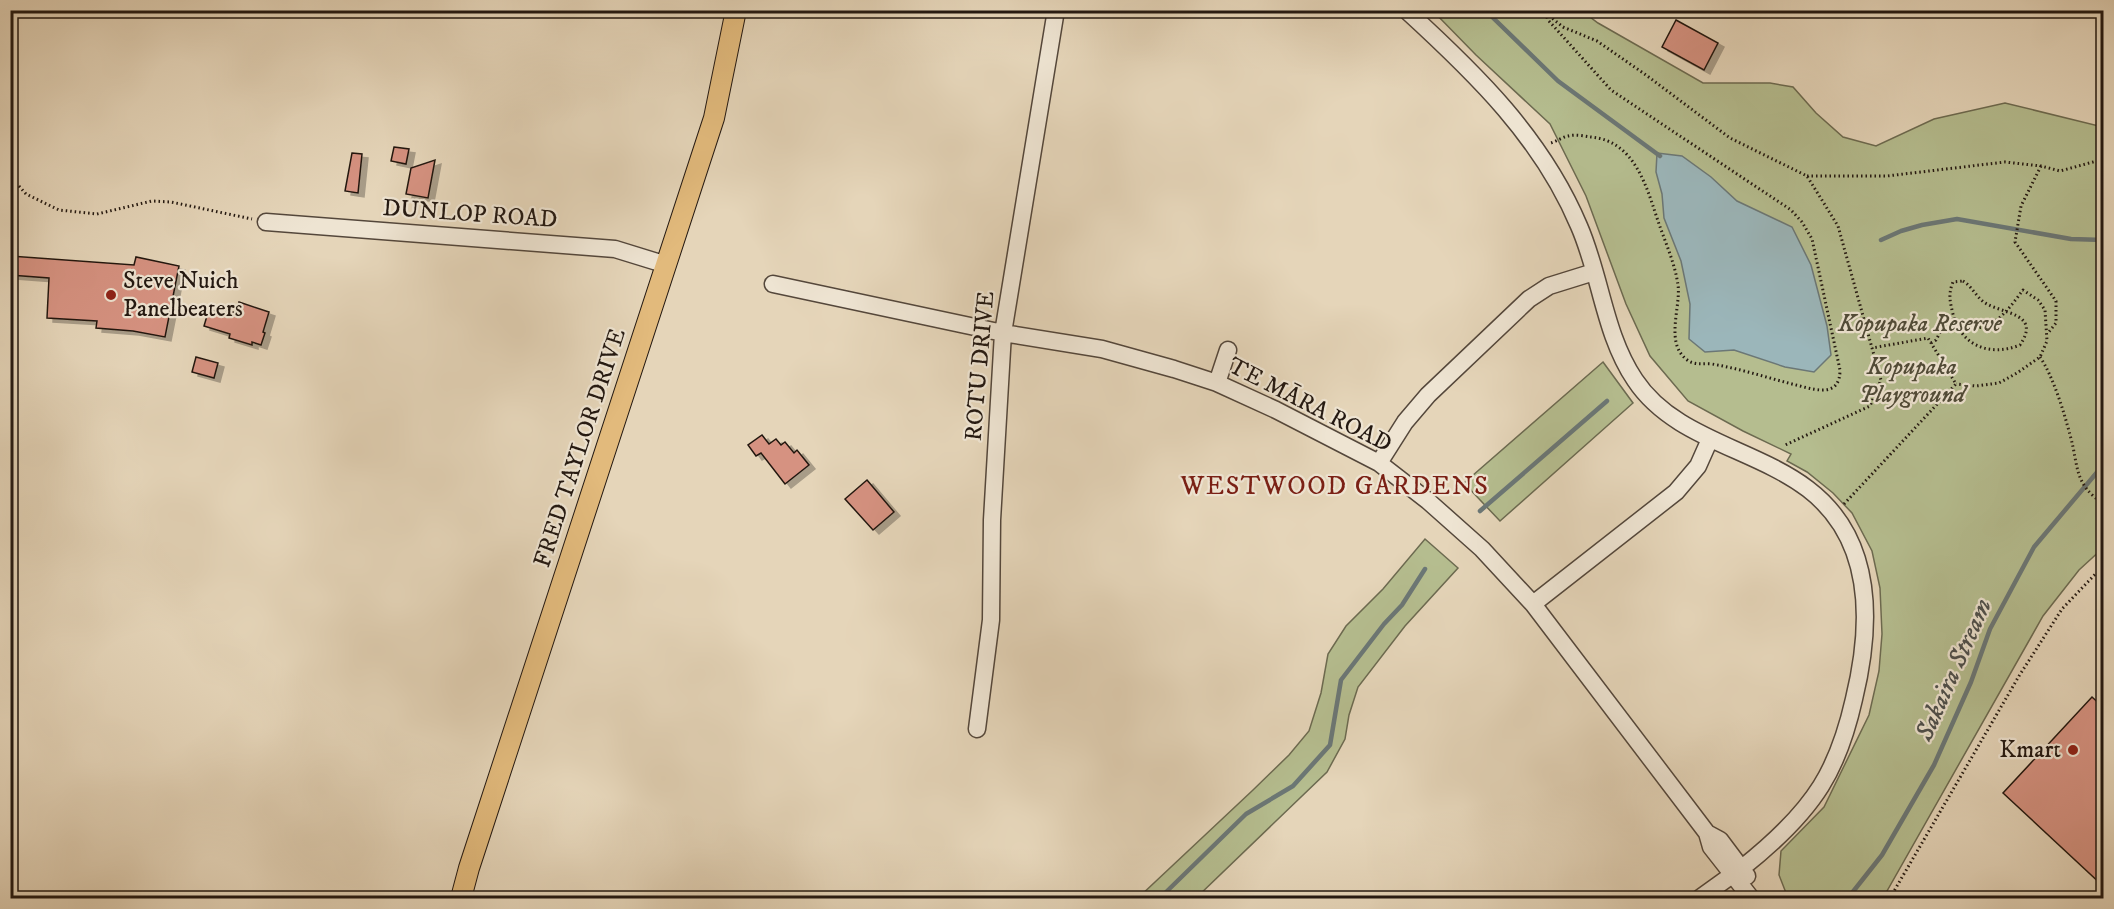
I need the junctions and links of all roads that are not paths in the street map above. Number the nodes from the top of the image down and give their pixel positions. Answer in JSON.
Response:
{"nodes":[{"id":1,"x":736,"y":10,"type":"edge"},
{"id":2,"x":1056,"y":10,"type":"edge"},
{"id":3,"x":1406,"y":10,"type":"edge"},
{"id":4,"x":266,"y":222,"type":"road end"},
{"id":5,"x":667,"y":265,"type":"junction"},
{"id":6,"x":1594,"y":272,"type":"junction"},
{"id":7,"x":772,"y":284,"type":"dead end"},
{"id":8,"x":1003,"y":333,"type":"junction"},
{"id":9,"x":1228,"y":350,"type":"dead end"},
{"id":10,"x":1217,"y":383,"type":"junction"},
{"id":11,"x":1710,"y":439,"type":"junction"},
{"id":12,"x":1379,"y":464,"type":"junction"},
{"id":13,"x":1533,"y":603,"type":"junction"},
{"id":14,"x":977,"y":729,"type":"dead end"},
{"id":15,"x":1737,"y":871,"type":"junction"},
{"id":16,"x":461,"y":898,"type":"edge"},
{"id":17,"x":1700,"y":898,"type":"edge"},
{"id":18,"x":1751,"y":898,"type":"edge"},
{"id":19,"x":1761,"y":898,"type":"edge"}],
"edges":[{"from":1,"to":5,"type":"main road","name":"FRED TAYLOR DRIVE"},
{"from":2,"to":8,"type":"street","name":"ROTU DRIVE"},
{"from":3,"to":6,"type":"street"},
{"from":4,"to":5,"type":"street","name":"DUNLOP ROAD"},
{"from":5,"to":16,"type":"main road","name":"FRED TAYLOR DRIVE"},
{"from":6,"to":11,"type":"street"},
{"from":6,"to":12,"type":"street"},
{"from":7,"to":8,"type":"street","name":"TE MĀRA ROAD"},
{"from":8,"to":10,"type":"street","name":"TE MĀRA ROAD"},
{"from":8,"to":14,"type":"street","name":"ROTU DRIVE"},
{"from":9,"to":10,"type":"street"},
{"from":10,"to":12,"type":"street","name":"TE MĀRA ROAD"},
{"from":11,"to":13,"type":"street"},
{"from":11,"to":15,"type":"street"},
{"from":12,"to":13,"type":"street","name":"TE MĀRA ROAD"},
{"from":13,"to":15,"type":"street","name":"TE MĀRA ROAD"},
{"from":15,"to":17,"type":"street"},
{"from":15,"to":18,"type":"street","name":"TE MĀRA ROAD"},
{"from":15,"to":19,"type":"street","name":"TE MĀRA ROAD"}]}
